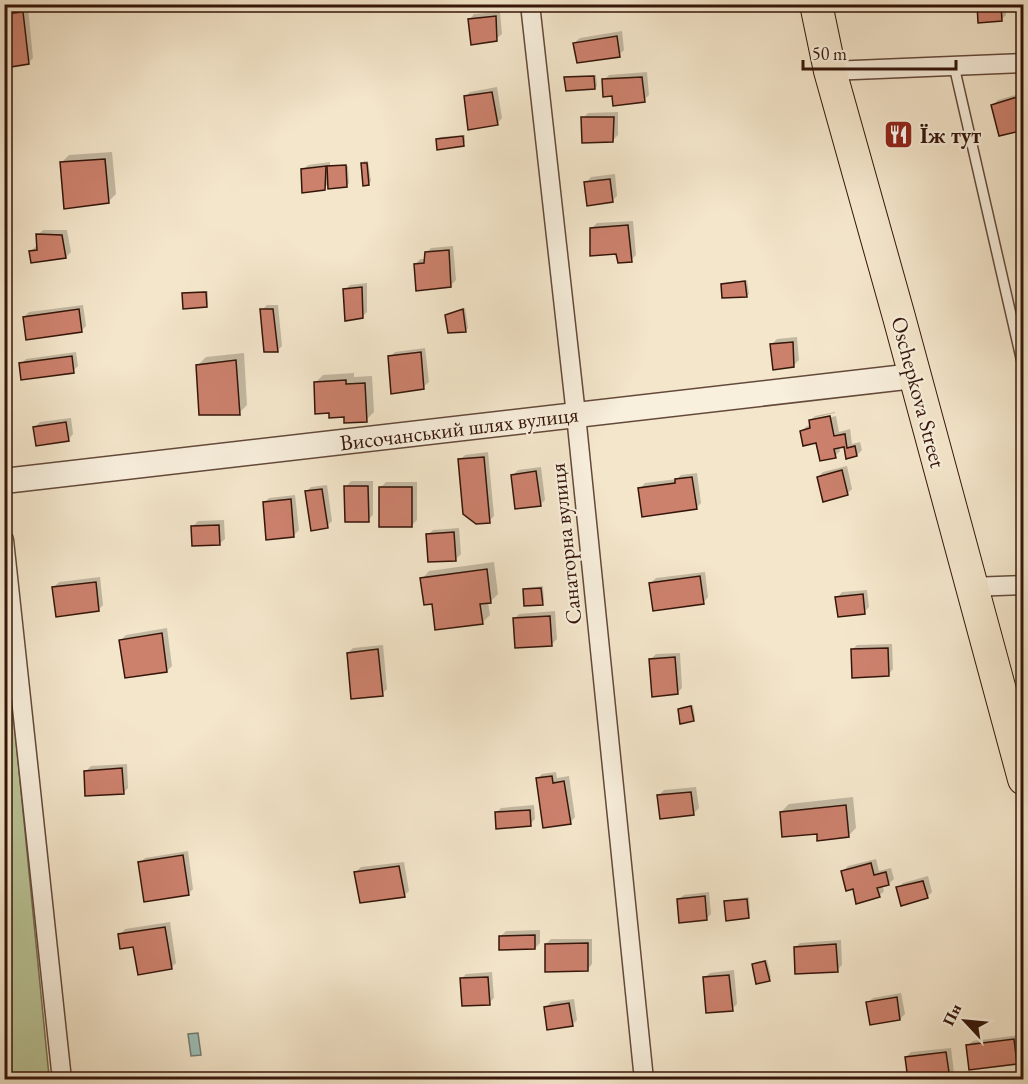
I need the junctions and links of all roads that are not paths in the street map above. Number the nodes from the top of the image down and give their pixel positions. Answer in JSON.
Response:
{"nodes":[{"id":1,"x":530,"y":4,"type":"edge"},
{"id":2,"x":816,"y":4,"type":"edge"},
{"id":3,"x":1023,"y":63,"type":"edge"},
{"id":4,"x":954,"y":66,"type":"junction"},
{"id":5,"x":830,"y":71,"type":"junction"},
{"id":6,"x":1023,"y":371,"type":"edge"},
{"id":7,"x":914,"y":376,"type":"junction"},
{"id":8,"x":576,"y":415,"type":"junction"},
{"id":9,"x":4,"y":481,"type":"edge"},
{"id":10,"x":4,"y":540,"type":"edge"},
{"id":11,"x":1023,"y":585,"type":"edge"},
{"id":12,"x":971,"y":587,"type":"junction"},
{"id":13,"x":1023,"y":779,"type":"edge"},
{"id":14,"x":62,"y":1080,"type":"edge"},
{"id":15,"x":644,"y":1080,"type":"edge"}],
"edges":[{"from":1,"to":8,"type":"street","name":"Санаторна вулиця"},
{"from":2,"to":5,"type":"highway","name":"Oschepkova Street"},
{"from":3,"to":4,"type":"street"},
{"from":4,"to":5,"type":"street"},
{"from":4,"to":6,"type":"lane"},
{"from":5,"to":7,"type":"highway","name":"Oschepkova Street"},
{"from":7,"to":8,"type":"street","name":"Височанський шлях вулиця"},
{"from":7,"to":12,"type":"highway","name":"Oschepkova Street"},
{"from":8,"to":9,"type":"street","name":"Височанський шлях вулиця"},
{"from":8,"to":15,"type":"street","name":"Санаторна вулиця"},
{"from":10,"to":14,"type":"street"},
{"from":11,"to":12,"type":"street"},
{"from":12,"to":13,"type":"highway","name":"Oschepkova Street"}]}
